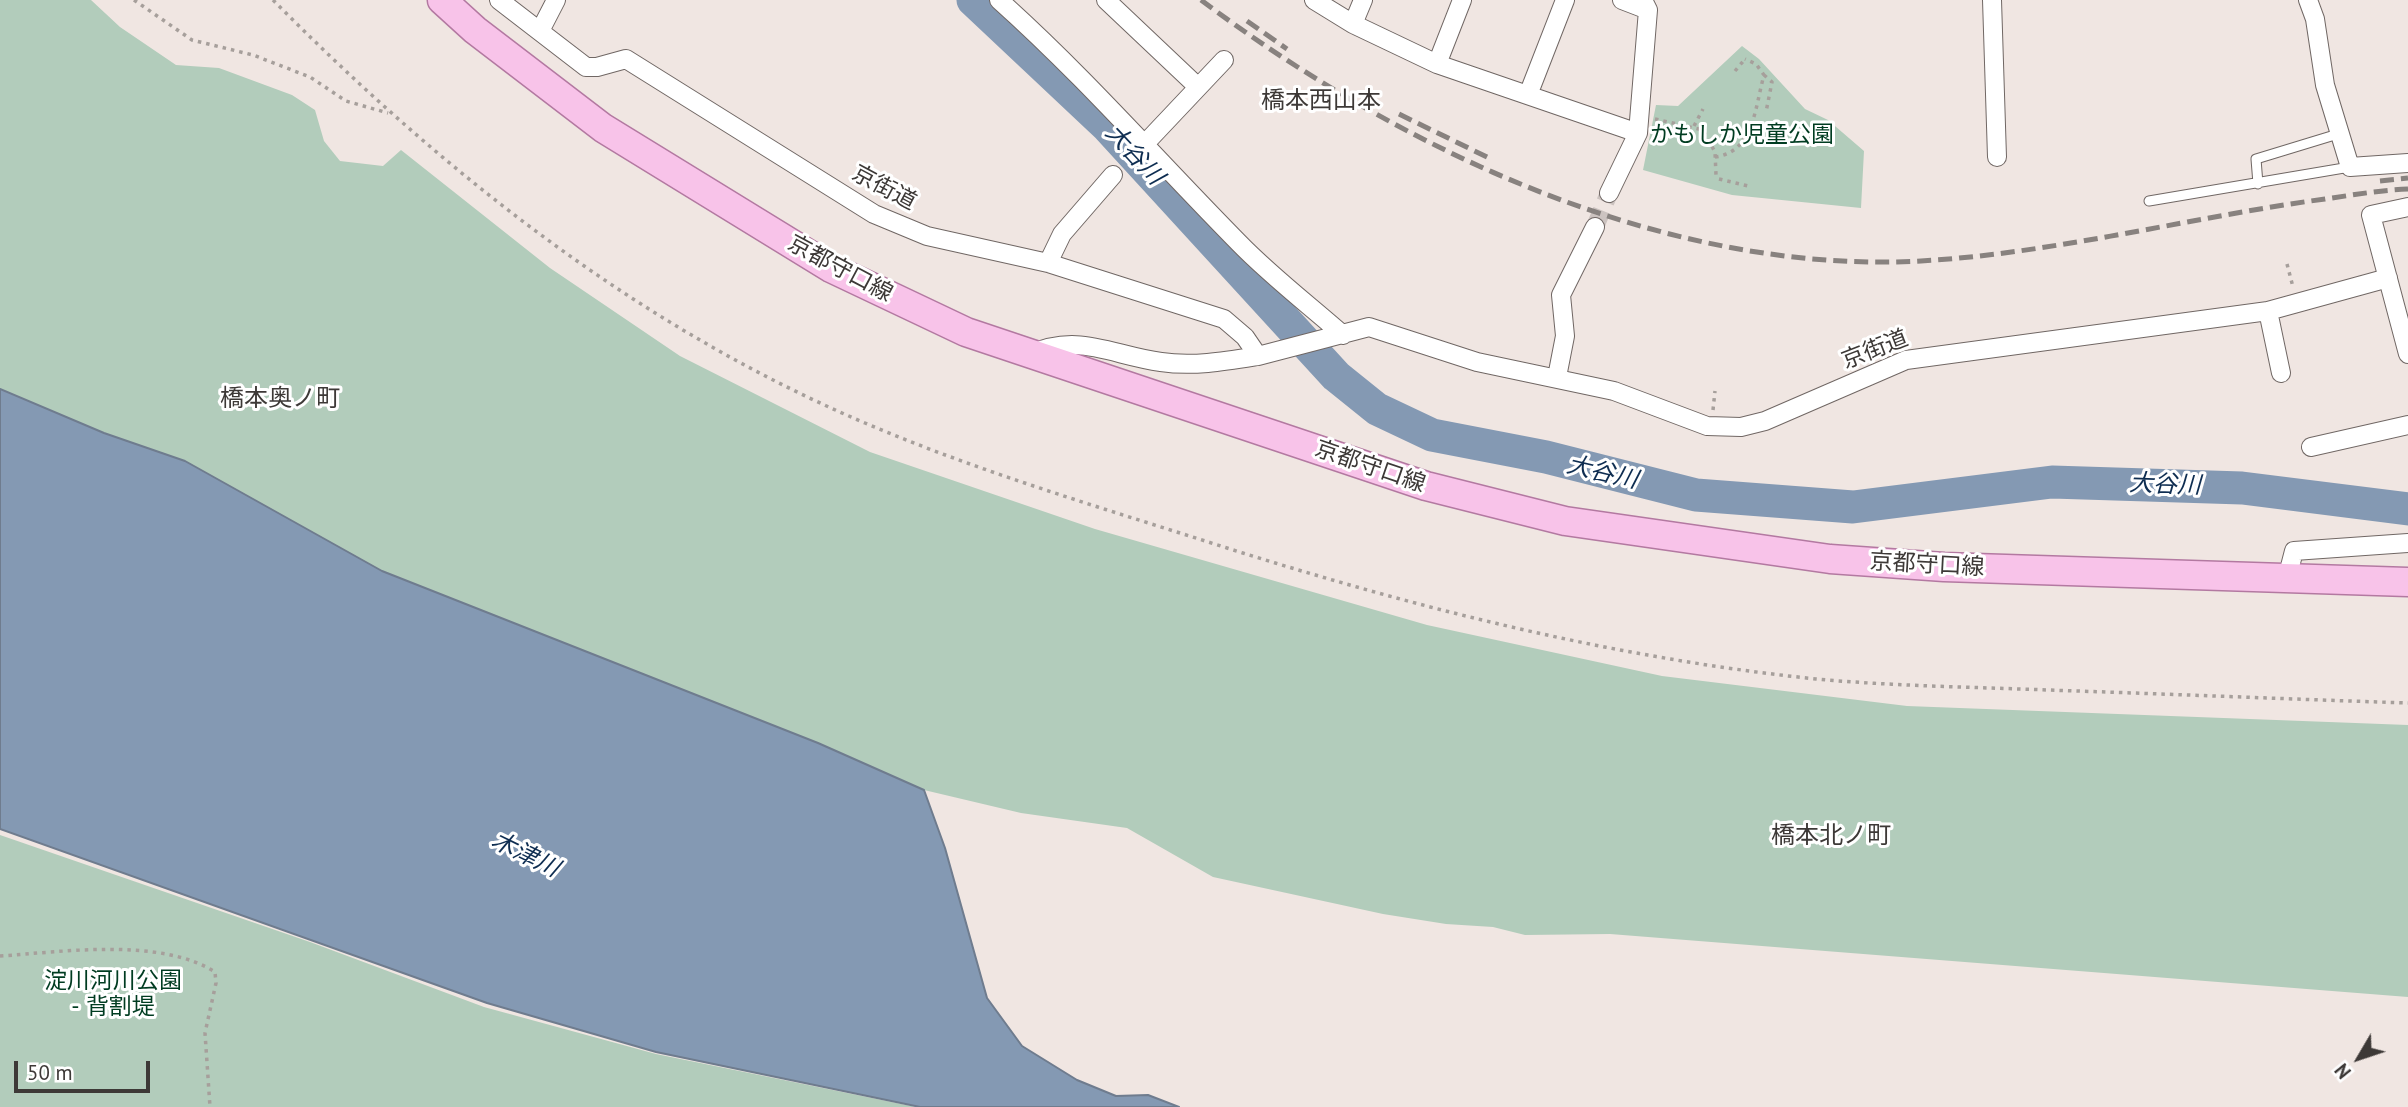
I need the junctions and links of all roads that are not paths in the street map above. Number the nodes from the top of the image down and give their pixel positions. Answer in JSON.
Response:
{"nodes":[{"id":1,"x":442,"y":0,"type":"edge"},
{"id":2,"x":499,"y":0,"type":"edge"},
{"id":3,"x":556,"y":0,"type":"edge"},
{"id":4,"x":999,"y":0,"type":"edge"},
{"id":5,"x":1106,"y":0,"type":"edge"},
{"id":6,"x":1314,"y":0,"type":"edge"},
{"id":7,"x":1363,"y":0,"type":"edge"},
{"id":8,"x":1462,"y":0,"type":"edge"},
{"id":9,"x":1565,"y":0,"type":"edge"},
{"id":10,"x":1622,"y":0,"type":"edge"},
{"id":11,"x":1992,"y":0,"type":"edge"},
{"id":12,"x":2308,"y":0,"type":"edge"},
{"id":13,"x":1646,"y":5,"type":"edge"},
{"id":14,"x":1353,"y":24,"type":"junction"},
{"id":15,"x":540,"y":31,"type":"junction"},
{"id":16,"x":1224,"y":60,"type":"dead end"},
{"id":17,"x":1437,"y":64,"type":"junction"},
{"id":18,"x":1198,"y":87,"type":"junction"},
{"id":19,"x":1528,"y":95,"type":"junction"},
{"id":20,"x":1639,"y":124,"type":"junction"},
{"id":21,"x":2338,"y":134,"type":"junction"},
{"id":22,"x":1143,"y":146,"type":"junction"},
{"id":23,"x":1997,"y":157,"type":"dead end"},
{"id":24,"x":2408,"y":163,"type":"edge"},
{"id":25,"x":2350,"y":167,"type":"junction"},
{"id":26,"x":1113,"y":174,"type":"dead end"},
{"id":27,"x":2258,"y":184,"type":"junction"},
{"id":28,"x":1609,"y":193,"type":"tunnel mouth"},
{"id":29,"x":2149,"y":201,"type":"dead end"},
{"id":30,"x":2408,"y":207,"type":"edge"},
{"id":31,"x":1595,"y":227,"type":"tunnel mouth"},
{"id":32,"x":1048,"y":263,"type":"junction"},
{"id":33,"x":2388,"y":278,"type":"junction"},
{"id":34,"x":2268,"y":311,"type":"junction"},
{"id":35,"x":1343,"y":335,"type":"junction"},
{"id":36,"x":2408,"y":354,"type":"edge"},
{"id":37,"x":1029,"y":355,"type":"junction"},
{"id":38,"x":1258,"y":356,"type":"junction"},
{"id":39,"x":2281,"y":373,"type":"dead end"},
{"id":40,"x":1557,"y":377,"type":"junction"},
{"id":41,"x":2408,"y":425,"type":"edge"},
{"id":42,"x":2311,"y":447,"type":"dead end"},
{"id":43,"x":2408,"y":543,"type":"edge"},
{"id":44,"x":2287,"y":578,"type":"junction"},
{"id":45,"x":2408,"y":582,"type":"edge"}],
"edges":[{"from":1,"to":37,"type":"main road","name":"京都守口線"},
{"from":2,"to":15,"type":"street","name":"京街道"},
{"from":3,"to":15,"type":"street"},
{"from":4,"to":22,"type":"street"},
{"from":5,"to":18,"type":"street"},
{"from":6,"to":14,"type":"street"},
{"from":7,"to":14,"type":"street"},
{"from":8,"to":17,"type":"street"},
{"from":9,"to":19,"type":"street"},
{"from":10,"to":13,"type":"street"},
{"from":11,"to":23,"type":"street"},
{"from":12,"to":21,"type":"street"},
{"from":13,"to":20,"type":"street"},
{"from":14,"to":17,"type":"street"},
{"from":15,"to":32,"type":"street","name":"京街道"},
{"from":16,"to":18,"type":"street"},
{"from":17,"to":19,"type":"street"},
{"from":18,"to":22,"type":"street"},
{"from":19,"to":20,"type":"street"},
{"from":20,"to":28,"type":"street"},
{"from":21,"to":25,"type":"street"},
{"from":21,"to":27,"type":"lane"},
{"from":22,"to":35,"type":"street"},
{"from":24,"to":25,"type":"street"},
{"from":25,"to":27,"type":"lane"},
{"from":26,"to":32,"type":"street"},
{"from":27,"to":29,"type":"lane"},
{"from":30,"to":33,"type":"street"},
{"from":31,"to":40,"type":"street"},
{"from":32,"to":38,"type":"street","name":"京街道"},
{"from":33,"to":34,"type":"street","name":"京街道"},
{"from":33,"to":36,"type":"street"},
{"from":34,"to":39,"type":"street"},
{"from":34,"to":40,"type":"street","name":"京街道"},
{"from":35,"to":38,"type":"street","name":"京街道"},
{"from":35,"to":40,"type":"street","name":"京街道"},
{"from":37,"to":38,"type":"street"},
{"from":37,"to":44,"type":"main road","name":"京都守口線"},
{"from":41,"to":42,"type":"street"},
{"from":43,"to":44,"type":"street"},
{"from":44,"to":45,"type":"main road","name":"京都守口線"}]}
